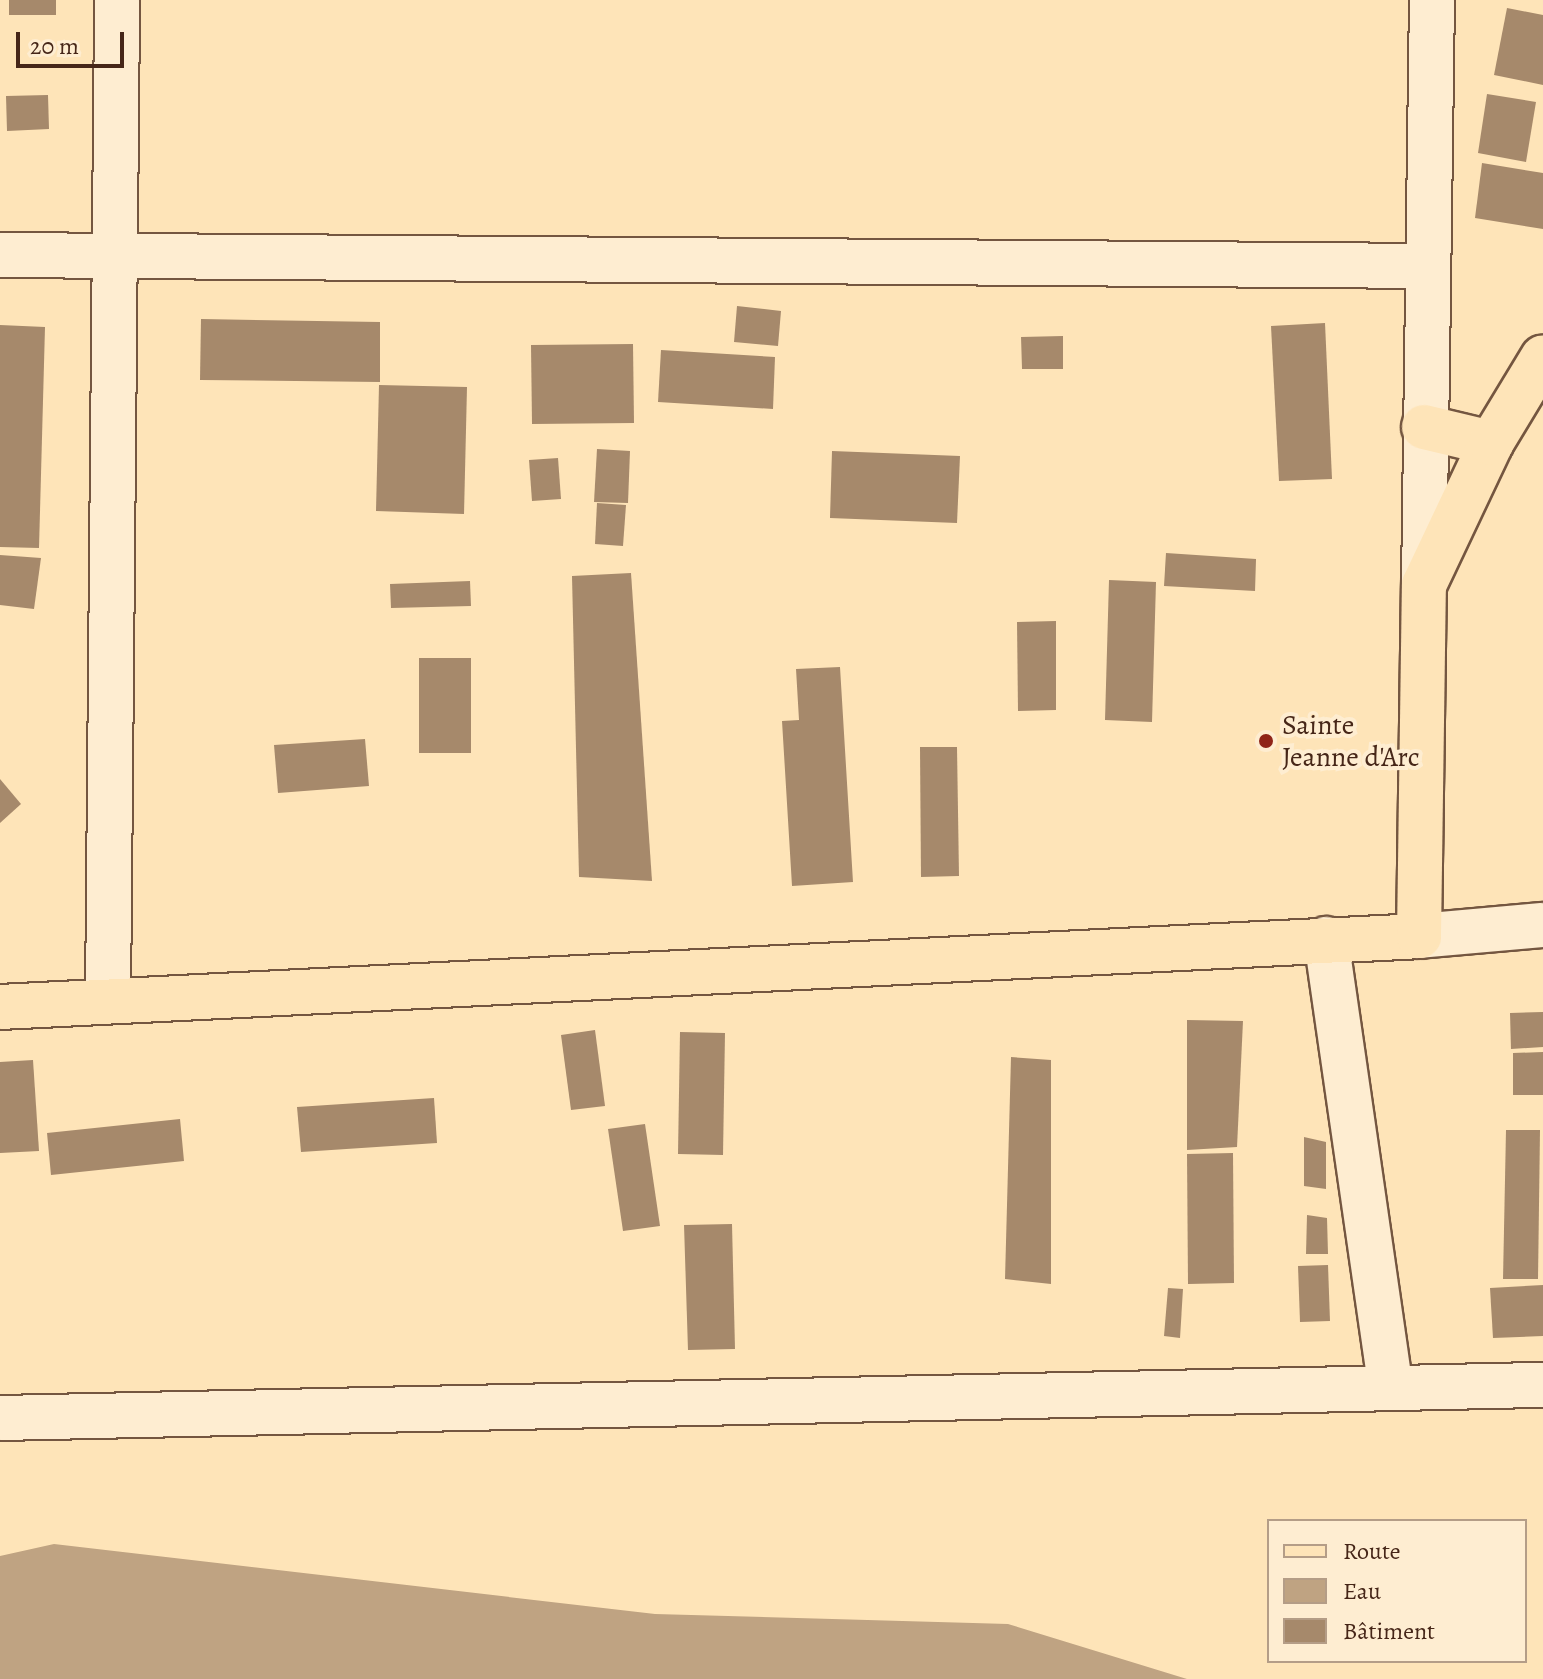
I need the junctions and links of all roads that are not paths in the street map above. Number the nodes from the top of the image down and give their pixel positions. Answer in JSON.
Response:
{"nodes":[{"id":1,"x":117,"y":0,"type":"edge"},
{"id":2,"x":1432,"y":0,"type":"edge"},
{"id":3,"x":0,"y":255,"type":"edge"},
{"id":4,"x":111,"y":261,"type":"junction"},
{"id":5,"x":1425,"y":266,"type":"junction"},
{"id":6,"x":1543,"y":357,"type":"edge"},
{"id":7,"x":1424,"y":427,"type":"junction"},
{"id":8,"x":1491,"y":443,"type":"junction"},
{"id":9,"x":1424,"y":585,"type":"junction"},
{"id":10,"x":1543,"y":925,"type":"edge"},
{"id":11,"x":1419,"y":936,"type":"junction"},
{"id":12,"x":1326,"y":939,"type":"junction"},
{"id":13,"x":108,"y":1000,"type":"junction"},
{"id":14,"x":0,"y":1007,"type":"edge"},
{"id":15,"x":1390,"y":1384,"type":"junction"},
{"id":16,"x":1543,"y":1385,"type":"edge"},
{"id":17,"x":0,"y":1418,"type":"edge"}],
"edges":[{"from":1,"to":4,"type":"street"},
{"from":2,"to":5,"type":"street"},
{"from":3,"to":4,"type":"street"},
{"from":4,"to":5,"type":"street"},
{"from":4,"to":13,"type":"street"},
{"from":5,"to":7,"type":"street"},
{"from":6,"to":8,"type":"main road"},
{"from":7,"to":8,"type":"main road"},
{"from":7,"to":9,"type":"street"},
{"from":8,"to":9,"type":"main road"},
{"from":9,"to":11,"type":"main road"},
{"from":10,"to":11,"type":"street"},
{"from":11,"to":12,"type":"main road"},
{"from":12,"to":13,"type":"main road"},
{"from":12,"to":15,"type":"street"},
{"from":13,"to":14,"type":"main road"},
{"from":15,"to":16,"type":"street"},
{"from":15,"to":17,"type":"street"}]}
